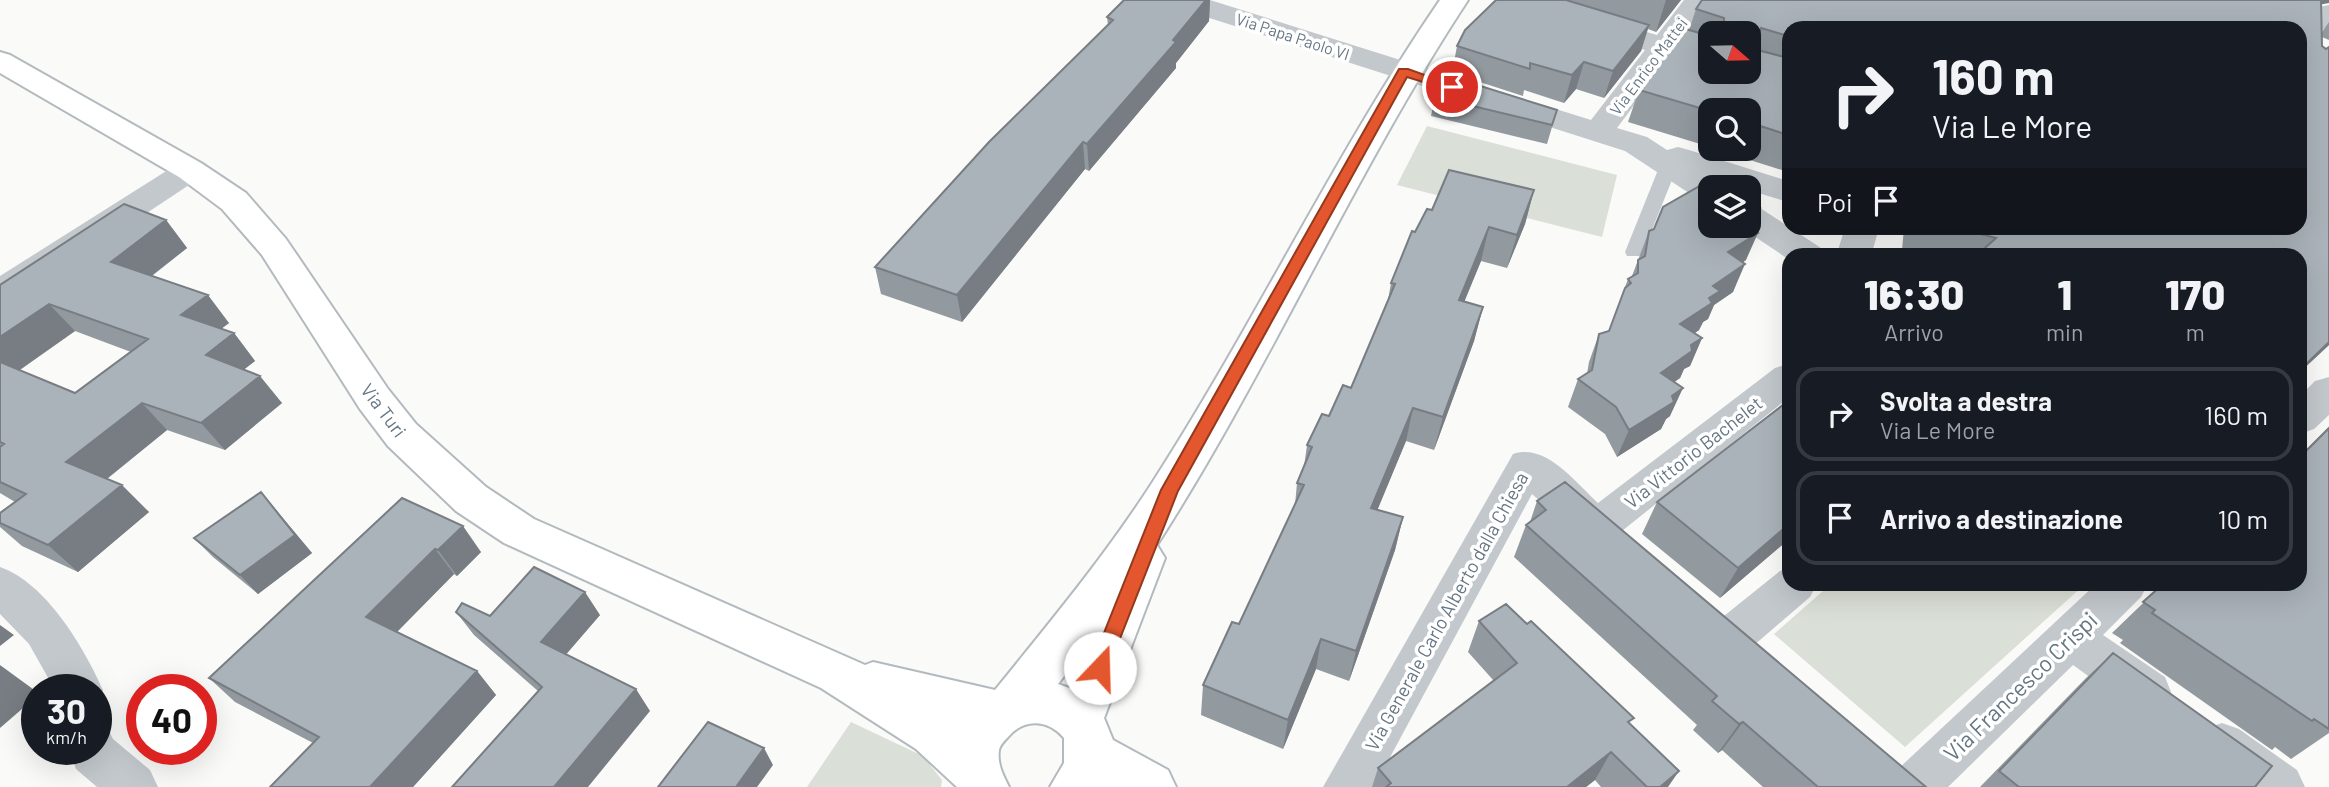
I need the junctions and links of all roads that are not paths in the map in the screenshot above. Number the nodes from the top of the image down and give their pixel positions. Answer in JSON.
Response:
{"nodes":[{"id":1,"x":1182,"y":0,"type":"edge"},
{"id":2,"x":1454,"y":0,"type":"edge"},
{"id":3,"x":1698,"y":0,"type":"edge"},
{"id":4,"x":2329,"y":13,"type":"edge"},
{"id":5,"x":1575,"y":20,"type":"edge"},
{"id":6,"x":2307,"y":43,"type":"edge"},
{"id":7,"x":1662,"y":47,"type":"junction"},
{"id":8,"x":1698,"y":57,"type":"edge"},
{"id":9,"x":0,"y":61,"type":"edge"},
{"id":10,"x":1403,"y":72,"type":"junction"},
{"id":11,"x":1598,"y":132,"type":"junction"},
{"id":12,"x":1636,"y":144,"type":"junction"},
{"id":13,"x":1669,"y":166,"type":"junction"},
{"id":14,"x":190,"y":170,"type":"junction"},
{"id":15,"x":1698,"y":184,"type":"edge"},
{"id":16,"x":1782,"y":190,"type":"edge"},
{"id":17,"x":1761,"y":225,"type":"edge"},
{"id":18,"x":1797,"y":248,"type":"edge"},
{"id":19,"x":1634,"y":253,"type":"dead end"},
{"id":20,"x":0,"y":293,"type":"edge"},
{"id":21,"x":1782,"y":384,"type":"edge"},
{"id":22,"x":2329,"y":391,"type":"edge"},
{"id":23,"x":2307,"y":412,"type":"edge"},
{"id":24,"x":1169,"y":490,"type":"junction"},
{"id":25,"x":1613,"y":540,"type":"joint"},
{"id":26,"x":0,"y":585,"type":"edge"},
{"id":27,"x":1787,"y":591,"type":"edge"},
{"id":28,"x":2119,"y":591,"type":"edge"},
{"id":29,"x":2070,"y":637,"type":"junction"},
{"id":30,"x":1730,"y":638,"type":"edge"},
{"id":31,"x":71,"y":674,"type":"edge"},
{"id":32,"x":836,"y":674,"type":"junction"},
{"id":33,"x":1006,"y":708,"type":"junction"},
{"id":34,"x":1082,"y":753,"type":"edge"},
{"id":35,"x":107,"y":765,"type":"edge"},
{"id":36,"x":981,"y":780,"type":"edge"},
{"id":37,"x":1902,"y":781,"type":"edge"},
{"id":38,"x":133,"y":787,"type":"edge"},
{"id":39,"x":1151,"y":787,"type":"edge"},
{"id":40,"x":1348,"y":787,"type":"edge"},
{"id":41,"x":2280,"y":787,"type":"edge"}],
"edges":[{"from":1,"to":10,"type":"street","name":"Via Papa Paolo VI"},
{"from":2,"to":10,"type":"street"},
{"from":3,"to":7,"type":"street","name":"Via Enrico Mattei"},
{"from":4,"to":6,"type":"street"},
{"from":5,"to":7,"type":"street"},
{"from":7,"to":8,"type":"street"},
{"from":7,"to":11,"type":"street","name":"Via Enrico Mattei"},
{"from":9,"to":14,"type":"street","name":"Via Turi"},
{"from":10,"to":11,"type":"street","name":"Via Papa Paolo VI"},
{"from":10,"to":24,"type":"street"},
{"from":11,"to":12,"type":"street","name":"Via Papa Paolo VI"},
{"from":12,"to":13,"type":"street"},
{"from":12,"to":16,"type":"street","name":"Via Papa Paolo VI"},
{"from":13,"to":15,"type":"street"},
{"from":13,"to":19,"type":"lane"},
{"from":14,"to":20,"type":"street"},
{"from":14,"to":32,"type":"street","name":"Via Turi"},
{"from":17,"to":18,"type":"street"},
{"from":21,"to":25,"type":"street","name":"Via Vittorio Bachelet"},
{"from":22,"to":23,"type":"street"},
{"from":24,"to":33,"type":"street"},
{"from":24,"to":34,"type":"street"},
{"from":25,"to":40,"type":"street","name":"Via Generale Carlo Alberto dalla Chiesa"},
{"from":26,"to":31,"type":"street"},
{"from":27,"to":30,"type":"street"},
{"from":28,"to":29,"type":"street","name":"Via Francesco Crispi"},
{"from":29,"to":37,"type":"street","name":"Via Francesco Crispi"},
{"from":29,"to":41,"type":"street"},
{"from":32,"to":33,"type":"street"},
{"from":32,"to":36,"type":"street"},
{"from":33,"to":34,"type":"street"},
{"from":33,"to":36,"type":"street"},
{"from":34,"to":39,"type":"street"},
{"from":35,"to":38,"type":"street"}]}
